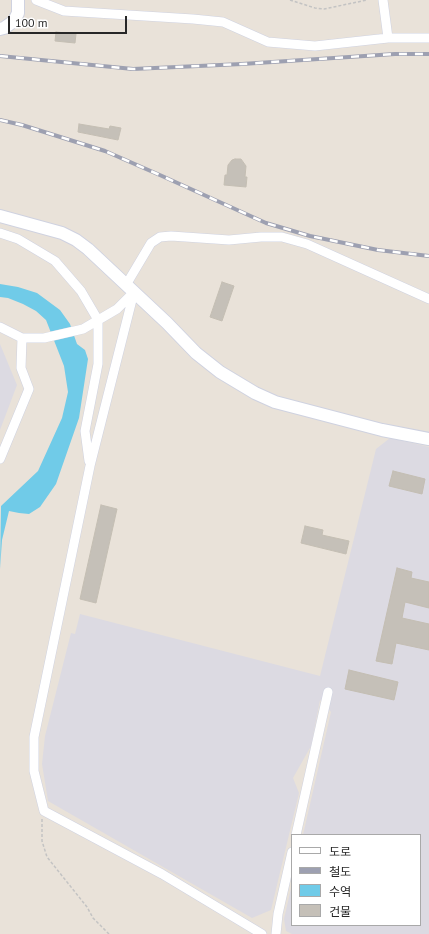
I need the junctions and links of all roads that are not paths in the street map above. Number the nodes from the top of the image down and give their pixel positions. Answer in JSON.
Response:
{"nodes":[{"id":1,"x":18,"y":0,"type":"edge"},
{"id":2,"x":36,"y":0,"type":"edge"},
{"id":3,"x":383,"y":0,"type":"edge"},
{"id":4,"x":0,"y":30,"type":"edge"},
{"id":5,"x":388,"y":38,"type":"junction"},
{"id":6,"x":429,"y":38,"type":"edge"},
{"id":7,"x":0,"y":216,"type":"edge"},
{"id":8,"x":0,"y":233,"type":"edge"},
{"id":9,"x":130,"y":289,"type":"junction"},
{"id":10,"x":429,"y":299,"type":"edge"},
{"id":11,"x":98,"y":320,"type":"junction"},
{"id":12,"x":0,"y":327,"type":"edge"},
{"id":13,"x":22,"y":338,"type":"junction"},
{"id":14,"x":429,"y":439,"type":"edge"},
{"id":15,"x":0,"y":459,"type":"edge"},
{"id":16,"x":90,"y":466,"type":"junction"},
{"id":17,"x":328,"y":692,"type":"dead end"},
{"id":18,"x":296,"y":834,"type":"edge"},
{"id":19,"x":291,"y":856,"type":"edge"},
{"id":20,"x":262,"y":934,"type":"edge"},
{"id":21,"x":276,"y":934,"type":"edge"}],
"edges":[{"from":1,"to":4,"type":"street"},
{"from":2,"to":5,"type":"street"},
{"from":3,"to":5,"type":"street"},
{"from":5,"to":6,"type":"street"},
{"from":7,"to":9,"type":"street"},
{"from":8,"to":11,"type":"street"},
{"from":9,"to":10,"type":"street"},
{"from":9,"to":11,"type":"street"},
{"from":9,"to":14,"type":"street"},
{"from":9,"to":16,"type":"street"},
{"from":11,"to":13,"type":"street"},
{"from":11,"to":16,"type":"street"},
{"from":12,"to":13,"type":"street"},
{"from":13,"to":15,"type":"street"},
{"from":16,"to":20,"type":"street"},
{"from":17,"to":18,"type":"street"},
{"from":19,"to":21,"type":"street"}]}
